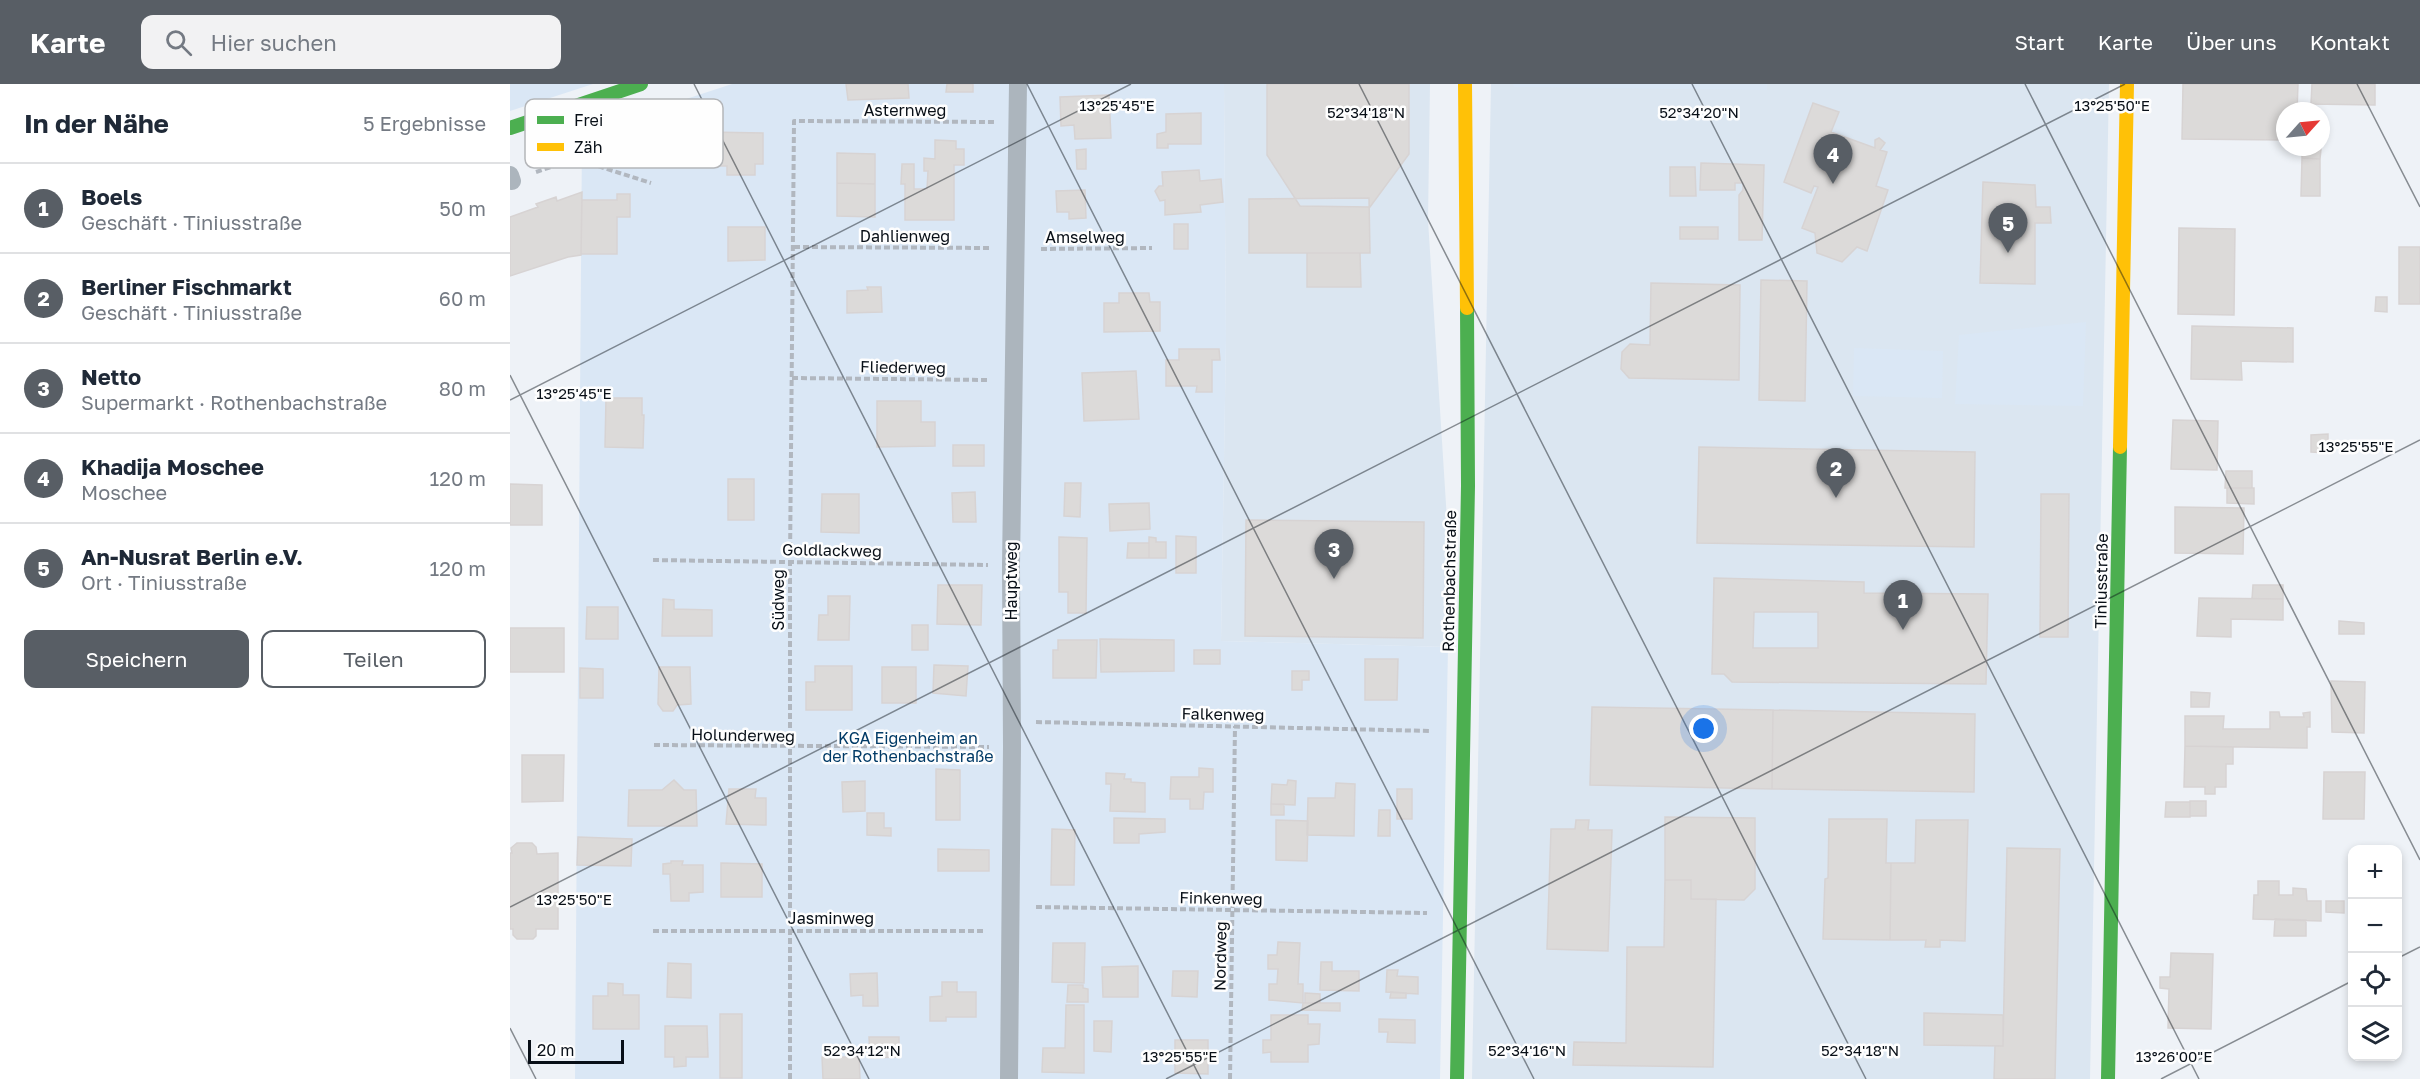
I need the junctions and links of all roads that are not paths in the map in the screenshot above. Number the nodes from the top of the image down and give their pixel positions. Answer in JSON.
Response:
{"nodes":[{"id":1,"x":641,"y":84,"type":"edge"},
{"id":2,"x":1018,"y":84,"type":"edge"},
{"id":3,"x":1465,"y":84,"type":"edge"},
{"id":4,"x":2127,"y":84,"type":"edge"},
{"id":5,"x":596,"y":99,"type":"edge"},
{"id":6,"x":525,"y":123,"type":"edge"},
{"id":7,"x":510,"y":128,"type":"edge"},
{"id":8,"x":1009,"y":1079,"type":"edge"},
{"id":9,"x":1456,"y":1079,"type":"edge"},
{"id":10,"x":2108,"y":1079,"type":"edge"}],
"edges":[{"from":1,"to":5,"type":"main road"},
{"from":2,"to":8,"type":"lane","name":"Hauptweg"},
{"from":3,"to":9,"type":"main road","name":"Rothenbachstraße"},
{"from":4,"to":10,"type":"main road","name":"Tiniusstraße"},
{"from":6,"to":7,"type":"main road"}]}
